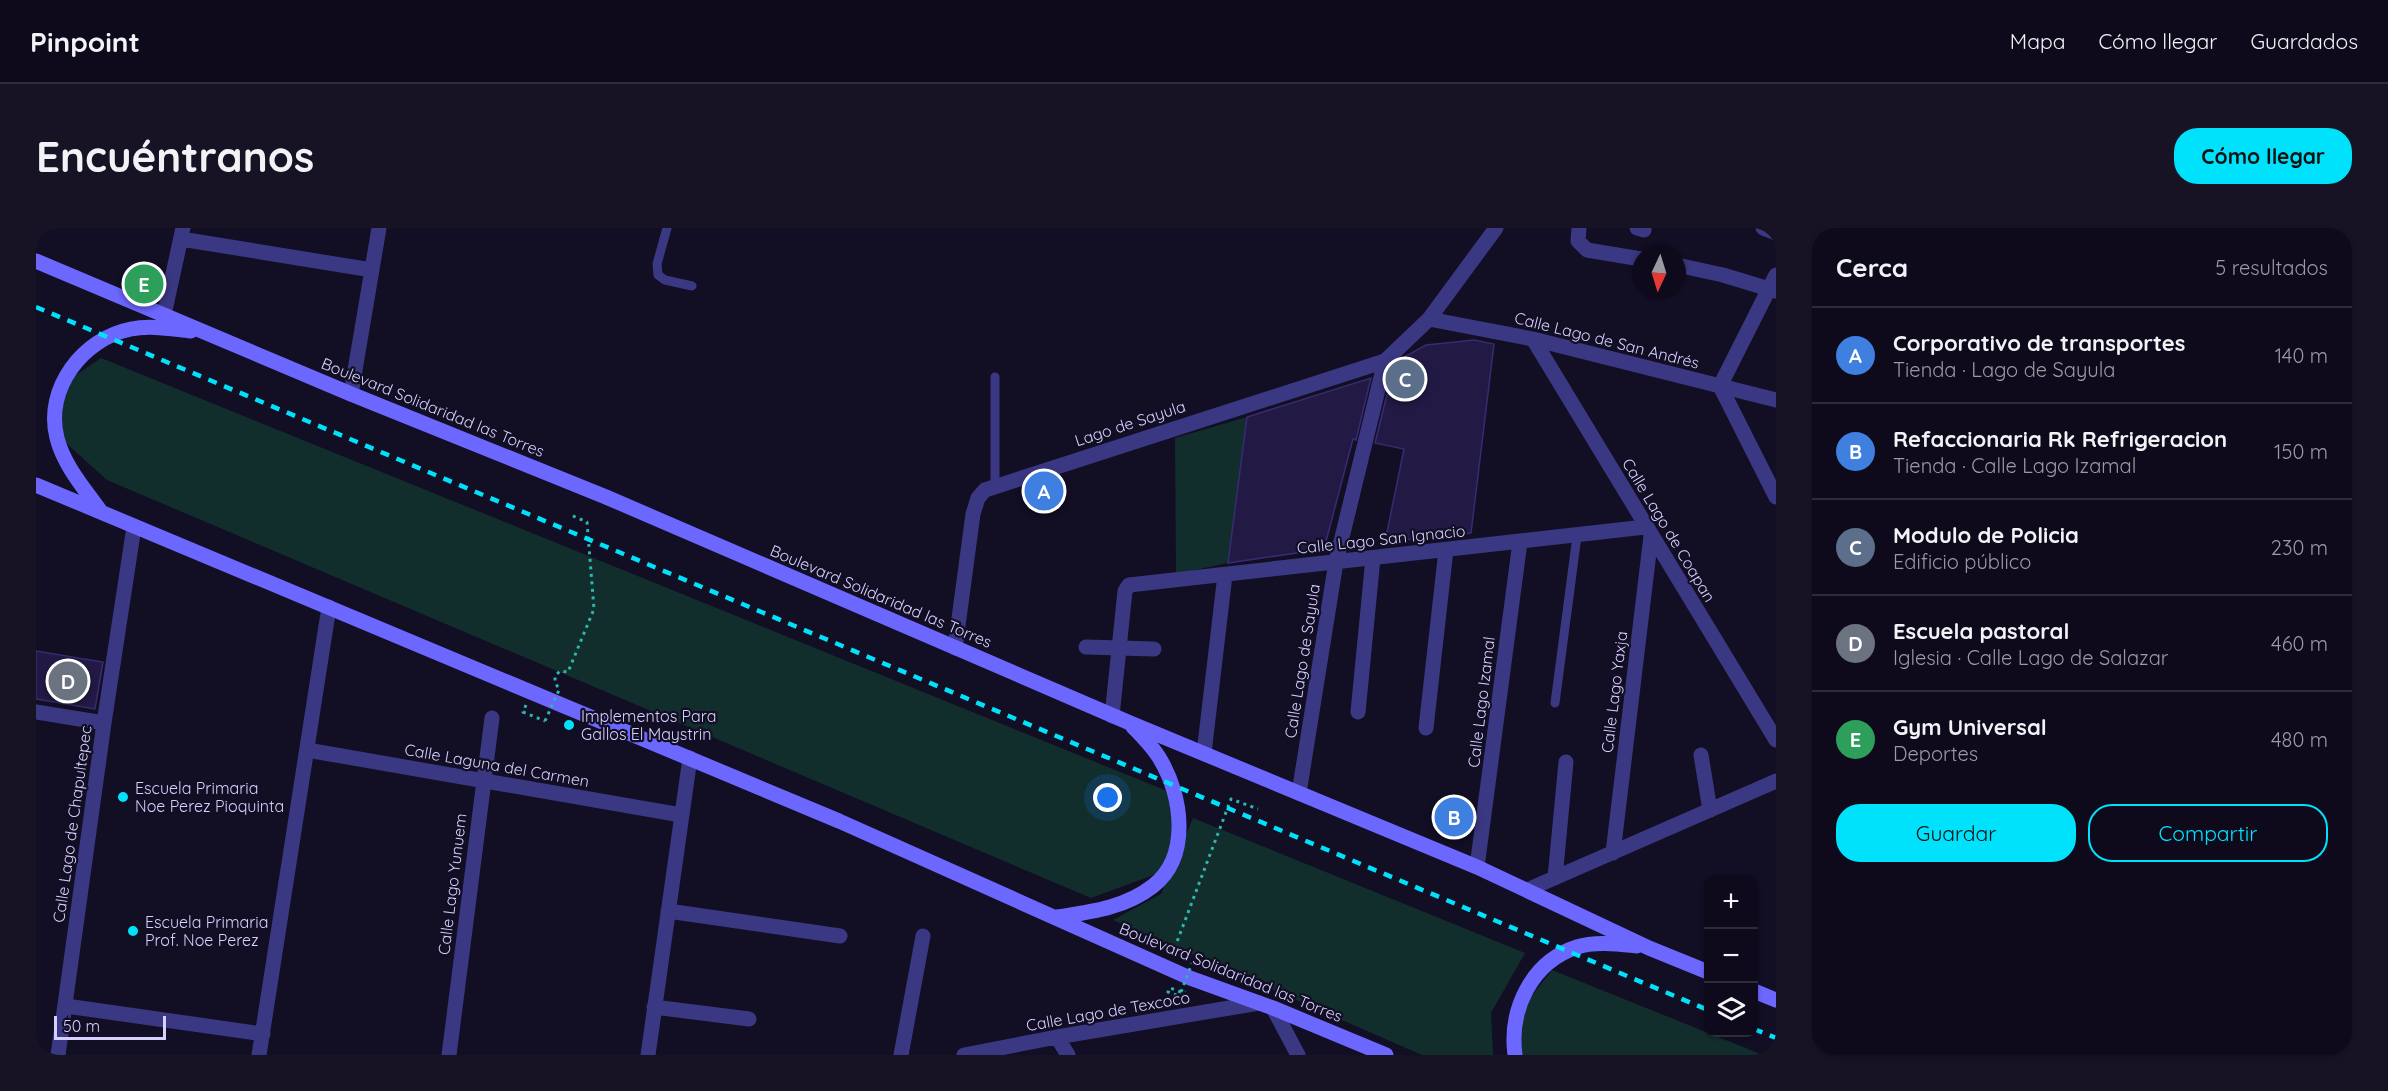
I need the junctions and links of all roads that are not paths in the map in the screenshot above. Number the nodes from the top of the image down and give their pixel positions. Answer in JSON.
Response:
{"nodes":[{"id":1,"x":379,"y":228,"type":"edge"},
{"id":2,"x":667,"y":228,"type":"edge"},
{"id":3,"x":1497,"y":228,"type":"edge"},
{"id":4,"x":1579,"y":228,"type":"edge"},
{"id":5,"x":1763,"y":228,"type":"edge"},
{"id":6,"x":1776,"y":233,"type":"edge"},
{"id":7,"x":182,"y":234,"type":"edge"},
{"id":8,"x":1632,"y":258,"type":"edge"},
{"id":9,"x":36,"y":261,"type":"edge"},
{"id":10,"x":1686,"y":267,"type":"edge"},
{"id":11,"x":372,"y":270,"type":"junction"},
{"id":12,"x":1773,"y":285,"type":"edge"},
{"id":13,"x":692,"y":286,"type":"dead end"},
{"id":14,"x":164,"y":315,"type":"junction"},
{"id":15,"x":1429,"y":319,"type":"junction"},
{"id":16,"x":206,"y":332,"type":"junction"},
{"id":17,"x":1533,"y":339,"type":"junction"},
{"id":18,"x":1385,"y":361,"type":"junction"},
{"id":19,"x":995,"y":377,"type":"dead end"},
{"id":20,"x":1720,"y":386,"type":"junction"},
{"id":21,"x":351,"y":394,"type":"junction"},
{"id":22,"x":1776,"y":400,"type":"edge"},
{"id":23,"x":36,"y":485,"type":"edge"},
{"id":24,"x":995,"y":485,"type":"junction"},
{"id":25,"x":1776,"y":497,"type":"edge"},
{"id":26,"x":101,"y":513,"type":"junction"},
{"id":27,"x":134,"y":527,"type":"junction"},
{"id":28,"x":1648,"y":531,"type":"junction"},
{"id":29,"x":1577,"y":536,"type":"junction"},
{"id":30,"x":1520,"y":542,"type":"junction"},
{"id":31,"x":1446,"y":550,"type":"junction"},
{"id":32,"x":1373,"y":558,"type":"junction"},
{"id":33,"x":1336,"y":562,"type":"junction"},
{"id":34,"x":1225,"y":575,"type":"junction"},
{"id":35,"x":329,"y":607,"type":"junction"},
{"id":36,"x":1086,"y":647,"type":"dead end"},
{"id":37,"x":955,"y":648,"type":"junction"},
{"id":38,"x":1119,"y":648,"type":"junction"},
{"id":39,"x":1154,"y":649,"type":"dead end"},
{"id":40,"x":1555,"y":703,"type":"dead end"},
{"id":41,"x":36,"y":712,"type":"edge"},
{"id":42,"x":1358,"y":712,"type":"dead end"},
{"id":43,"x":1112,"y":716,"type":"junction"},
{"id":44,"x":492,"y":718,"type":"dead end"},
{"id":45,"x":104,"y":723,"type":"junction"},
{"id":46,"x":1130,"y":723,"type":"junction"},
{"id":47,"x":1426,"y":728,"type":"dead end"},
{"id":48,"x":1776,"y":740,"type":"edge"},
{"id":49,"x":307,"y":750,"type":"junction"},
{"id":50,"x":1204,"y":753,"type":"junction"},
{"id":51,"x":1701,"y":755,"type":"dead end"},
{"id":52,"x":690,"y":758,"type":"junction"},
{"id":53,"x":1566,"y":762,"type":"dead end"},
{"id":54,"x":483,"y":781,"type":"junction"},
{"id":55,"x":1776,"y":781,"type":"edge"},
{"id":56,"x":1299,"y":793,"type":"junction"},
{"id":57,"x":1710,"y":810,"type":"junction"},
{"id":58,"x":681,"y":815,"type":"junction"},
{"id":59,"x":1613,"y":853,"type":"junction"},
{"id":60,"x":1477,"y":867,"type":"junction"},
{"id":61,"x":1555,"y":878,"type":"junction"},
{"id":62,"x":1527,"y":890,"type":"junction"},
{"id":63,"x":668,"y":911,"type":"junction"},
{"id":64,"x":1057,"y":918,"type":"junction"},
{"id":65,"x":840,"y":936,"type":"dead end"},
{"id":66,"x":923,"y":936,"type":"dead end"},
{"id":67,"x":1649,"y":948,"type":"junction"},
{"id":68,"x":1704,"y":970,"type":"edge"},
{"id":69,"x":1758,"y":993,"type":"edge"},
{"id":70,"x":1776,"y":1000,"type":"edge"},
{"id":71,"x":66,"y":1006,"type":"junction"},
{"id":72,"x":1266,"y":1006,"type":"junction"},
{"id":73,"x":654,"y":1007,"type":"junction"},
{"id":74,"x":748,"y":1019,"type":"dead end"},
{"id":75,"x":263,"y":1034,"type":"junction"},
{"id":76,"x":1057,"y":1037,"type":"junction"},
{"id":77,"x":58,"y":1055,"type":"edge"},
{"id":78,"x":259,"y":1055,"type":"edge"},
{"id":79,"x":448,"y":1055,"type":"edge"},
{"id":80,"x":648,"y":1055,"type":"edge"},
{"id":81,"x":901,"y":1055,"type":"edge"},
{"id":82,"x":964,"y":1055,"type":"edge"},
{"id":83,"x":1068,"y":1055,"type":"edge"},
{"id":84,"x":1298,"y":1055,"type":"edge"},
{"id":85,"x":1386,"y":1055,"type":"edge"},
{"id":86,"x":1515,"y":1055,"type":"edge"}],
"edges":[{"from":1,"to":11,"type":"street"},
{"from":2,"to":13,"type":"lane"},
{"from":3,"to":15,"type":"street"},
{"from":4,"to":8,"type":"street"},
{"from":5,"to":6,"type":"street"},
{"from":7,"to":11,"type":"street"},
{"from":7,"to":14,"type":"street"},
{"from":9,"to":14,"type":"main road","name":"Boulevard Solidaridad las Torres"},
{"from":10,"to":12,"type":"street"},
{"from":11,"to":21,"type":"street"},
{"from":12,"to":20,"type":"street"},
{"from":14,"to":16,"type":"main road","name":"Boulevard Solidaridad las Torres"},
{"from":15,"to":17,"type":"street","name":"Calle Lago de San Andrés"},
{"from":15,"to":18,"type":"street","name":"Lago de Sayula"},
{"from":16,"to":21,"type":"main road","name":"Boulevard Solidaridad las Torres"},
{"from":16,"to":26,"type":"main road"},
{"from":17,"to":20,"type":"street","name":"Calle Lago de San Andrés"},
{"from":17,"to":28,"type":"street","name":"Calle Lago de Coapan"},
{"from":18,"to":24,"type":"street","name":"Lago de Sayula"},
{"from":18,"to":33,"type":"street","name":"Calle Lago de Sayula"},
{"from":19,"to":24,"type":"lane"},
{"from":20,"to":22,"type":"street","name":"Calle Lago de San Andrés"},
{"from":20,"to":25,"type":"street"},
{"from":21,"to":37,"type":"main road","name":"Boulevard Solidaridad las Torres"},
{"from":23,"to":26,"type":"main road","name":"Boulevard Solidaridad las Torres"},
{"from":24,"to":37,"type":"street"},
{"from":26,"to":27,"type":"main road","name":"Boulevard Solidaridad las Torres"},
{"from":27,"to":35,"type":"main road","name":"Boulevard Solidaridad las Torres"},
{"from":27,"to":45,"type":"street","name":"Calle Lago de Chapultepec"},
{"from":28,"to":29,"type":"street","name":"Calle Lago San Ignacio"},
{"from":28,"to":48,"type":"street","name":"Calle Lago de Coapan"},
{"from":28,"to":59,"type":"street","name":"Calle Lago Yaxja"},
{"from":29,"to":30,"type":"street","name":"Calle Lago San Ignacio"},
{"from":29,"to":40,"type":"lane"},
{"from":30,"to":31,"type":"street","name":"Calle Lago San Ignacio"},
{"from":30,"to":60,"type":"street","name":"Calle Lago Izamal"},
{"from":31,"to":32,"type":"street","name":"Calle Lago San Ignacio"},
{"from":31,"to":47,"type":"street"},
{"from":32,"to":33,"type":"street","name":"Calle Lago San Ignacio"},
{"from":32,"to":42,"type":"street"},
{"from":33,"to":34,"type":"street","name":"Calle Lago San Ignacio"},
{"from":33,"to":56,"type":"street","name":"Calle Lago de Sayula"},
{"from":34,"to":38,"type":"street","name":"Calle Lago San Ignacio"},
{"from":34,"to":50,"type":"street"},
{"from":35,"to":49,"type":"street"},
{"from":35,"to":52,"type":"main road","name":"Boulevard Solidaridad las Torres"},
{"from":36,"to":38,"type":"street"},
{"from":37,"to":43,"type":"main road","name":"Boulevard Solidaridad las Torres"},
{"from":38,"to":39,"type":"street"},
{"from":38,"to":43,"type":"street"},
{"from":41,"to":45,"type":"street"},
{"from":43,"to":46,"type":"main road","name":"Boulevard Solidaridad las Torres"},
{"from":44,"to":54,"type":"street","name":"Calle Lago Yunuem"},
{"from":45,"to":71,"type":"street","name":"Calle Lago de Chapultepec"},
{"from":46,"to":50,"type":"main road","name":"Boulevard Solidaridad las Torres"},
{"from":46,"to":64,"type":"main road"},
{"from":49,"to":54,"type":"street","name":"Calle Laguna del Carmen"},
{"from":49,"to":75,"type":"street"},
{"from":50,"to":56,"type":"main road","name":"Boulevard Solidaridad las Torres"},
{"from":51,"to":57,"type":"street"},
{"from":52,"to":58,"type":"street"},
{"from":52,"to":64,"type":"main road","name":"Boulevard Solidaridad las Torres"},
{"from":53,"to":61,"type":"street"},
{"from":54,"to":58,"type":"street","name":"Calle Laguna del Carmen"},
{"from":54,"to":79,"type":"street","name":"Calle Lago Yunuem"},
{"from":55,"to":57,"type":"street"},
{"from":56,"to":60,"type":"main road","name":"Boulevard Solidaridad las Torres"},
{"from":57,"to":59,"type":"street"},
{"from":58,"to":63,"type":"street"},
{"from":59,"to":61,"type":"street"},
{"from":60,"to":62,"type":"main road","name":"Boulevard Solidaridad las Torres"},
{"from":61,"to":62,"type":"street"},
{"from":62,"to":67,"type":"main road","name":"Boulevard Solidaridad las Torres"},
{"from":63,"to":65,"type":"street"},
{"from":63,"to":73,"type":"street"},
{"from":64,"to":72,"type":"main road","name":"Boulevard Solidaridad las Torres"},
{"from":66,"to":81,"type":"street"},
{"from":67,"to":68,"type":"main road","name":"Boulevard Solidaridad las Torres"},
{"from":67,"to":86,"type":"main road"},
{"from":69,"to":70,"type":"main road"},
{"from":71,"to":75,"type":"street"},
{"from":71,"to":77,"type":"street","name":"Calle Lago de Chapultepec"},
{"from":72,"to":76,"type":"street","name":"Calle Lago de Texcoco"},
{"from":72,"to":84,"type":"street"},
{"from":72,"to":85,"type":"main road","name":"Boulevard Solidaridad las Torres"},
{"from":73,"to":74,"type":"street"},
{"from":73,"to":80,"type":"street"},
{"from":75,"to":78,"type":"street"},
{"from":76,"to":82,"type":"street","name":"Calle Lago de Texcoco"},
{"from":76,"to":83,"type":"street"}]}
